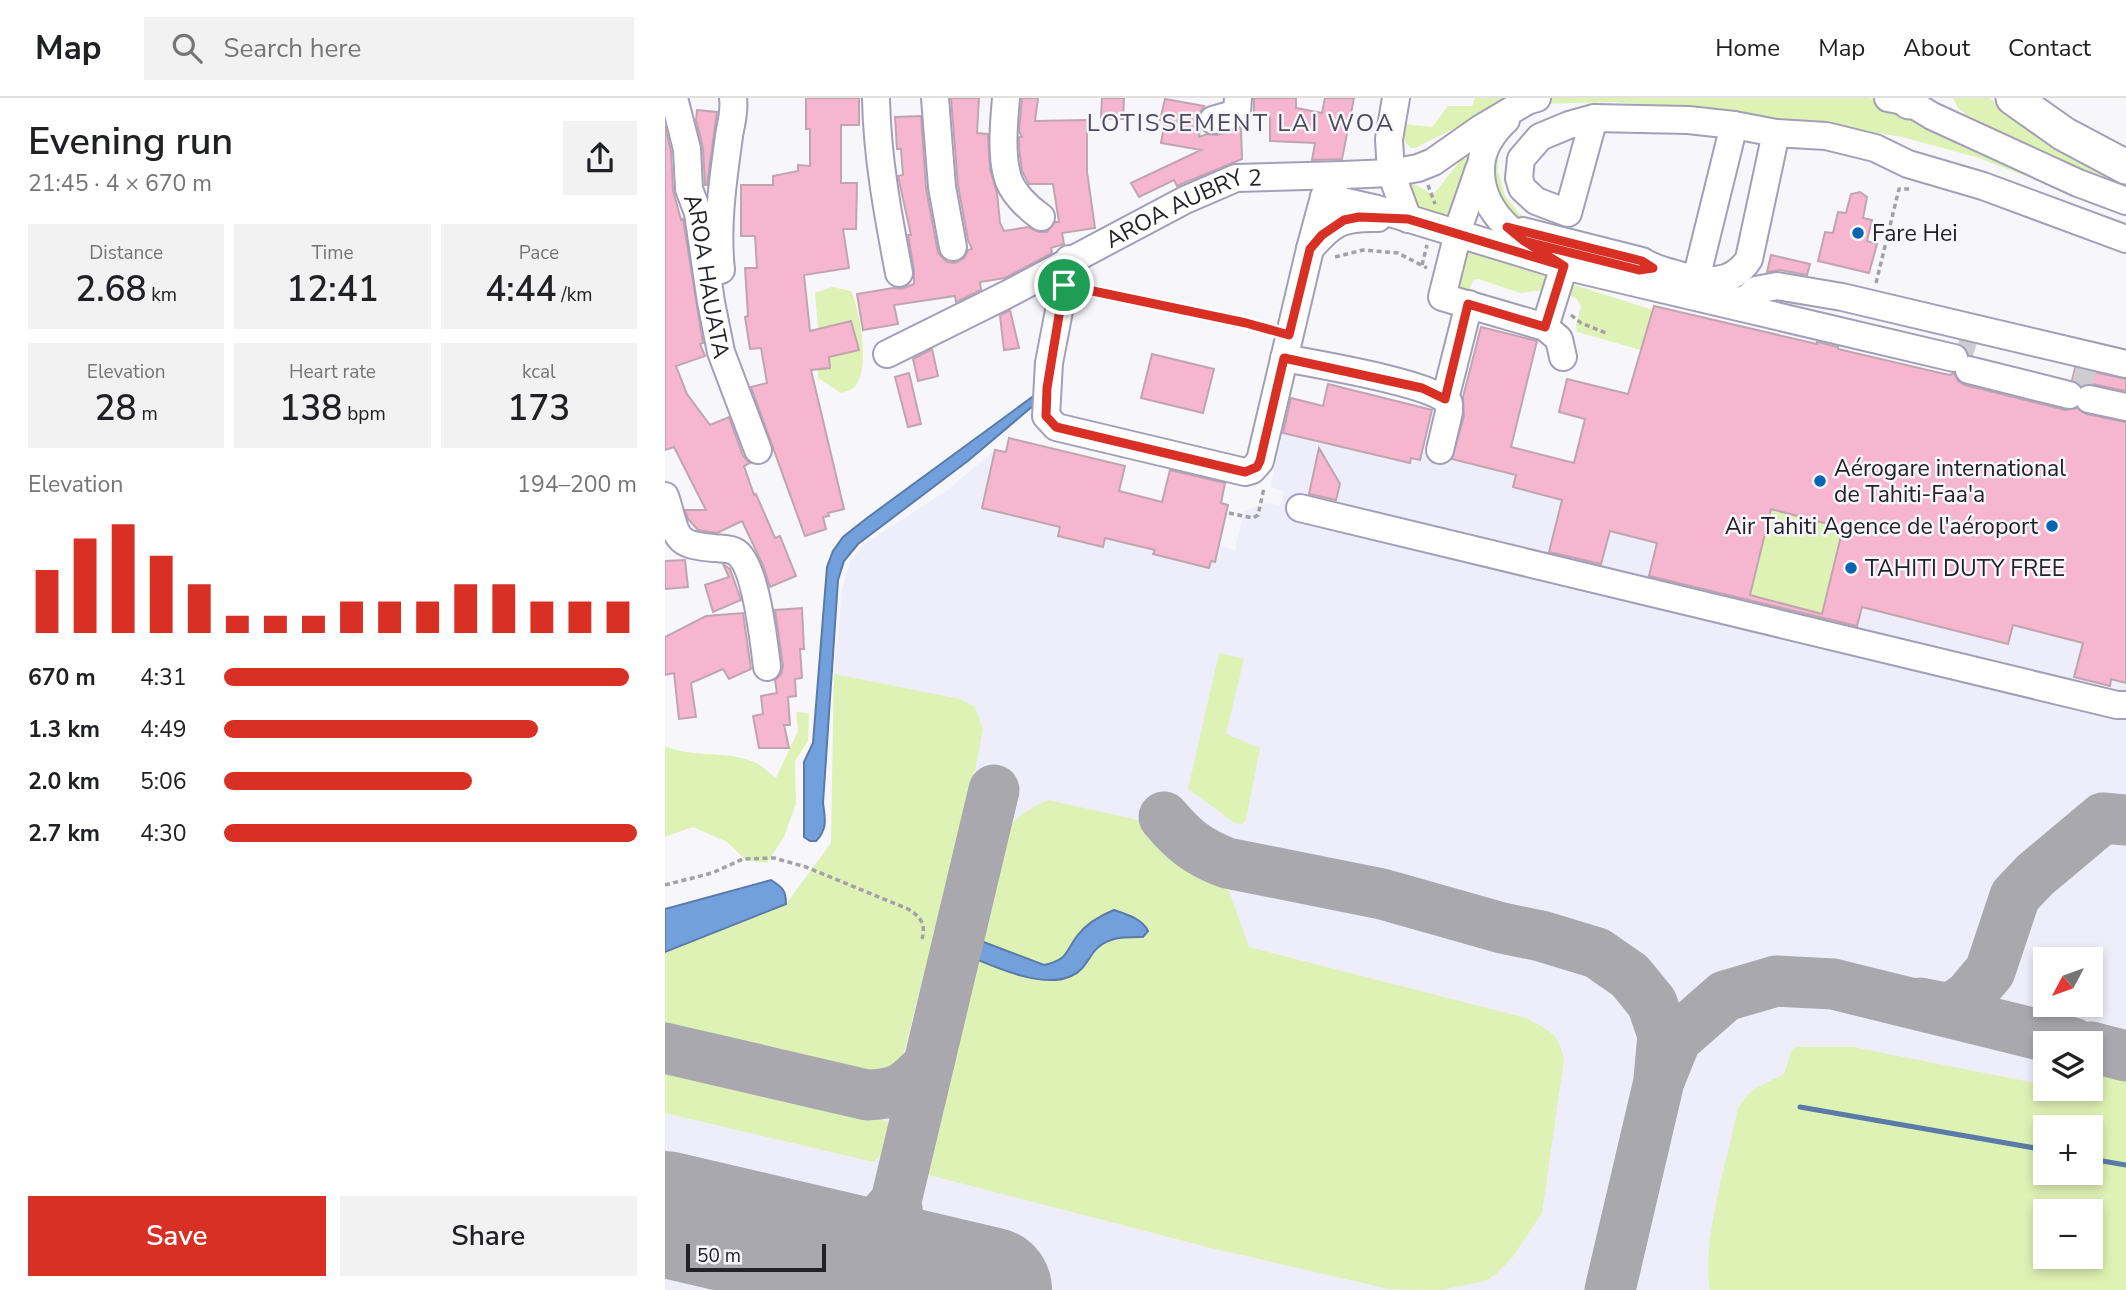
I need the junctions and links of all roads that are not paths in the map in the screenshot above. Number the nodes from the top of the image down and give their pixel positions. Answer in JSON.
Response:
{"nodes":[{"id":1,"x":674,"y":98,"type":"edge"},
{"id":2,"x":733,"y":98,"type":"edge"},
{"id":3,"x":876,"y":98,"type":"edge"},
{"id":4,"x":935,"y":98,"type":"edge"},
{"id":5,"x":1006,"y":98,"type":"edge"},
{"id":6,"x":1238,"y":98,"type":"edge"},
{"id":7,"x":1396,"y":98,"type":"edge"},
{"id":8,"x":2013,"y":98,"type":"edge"},
{"id":9,"x":2043,"y":98,"type":"edge"},
{"id":10,"x":1532,"y":99,"type":"edge"},
{"id":11,"x":1900,"y":99,"type":"edge"},
{"id":12,"x":1594,"y":118,"type":"dead end"},
{"id":13,"x":1213,"y":120,"type":"dead end"},
{"id":14,"x":1734,"y":125,"type":"junction"},
{"id":15,"x":1776,"y":134,"type":"junction"},
{"id":16,"x":2126,"y":146,"type":"edge"},
{"id":17,"x":1481,"y":164,"type":"junction"},
{"id":18,"x":2126,"y":167,"type":"edge"},
{"id":19,"x":1391,"y":173,"type":"junction"},
{"id":20,"x":1343,"y":175,"type":"junction"},
{"id":21,"x":1324,"y":197,"type":"junction"},
{"id":22,"x":2126,"y":201,"type":"edge"},
{"id":23,"x":1041,"y":217,"type":"dead end"},
{"id":24,"x":1408,"y":219,"type":"junction"},
{"id":25,"x":1516,"y":234,"type":"junction"},
{"id":26,"x":2126,"y":239,"type":"edge"},
{"id":27,"x":1456,"y":246,"type":"junction"},
{"id":28,"x":953,"y":247,"type":"dead end"},
{"id":29,"x":1320,"y":256,"type":"junction"},
{"id":30,"x":1571,"y":268,"type":"junction"},
{"id":31,"x":1067,"y":272,"type":"junction"},
{"id":32,"x":899,"y":273,"type":"dead end"},
{"id":33,"x":1696,"y":279,"type":"junction"},
{"id":34,"x":1745,"y":300,"type":"junction"},
{"id":35,"x":1715,"y":302,"type":"junction"},
{"id":36,"x":1468,"y":304,"type":"junction"},
{"id":37,"x":1548,"y":316,"type":"junction"},
{"id":38,"x":1287,"y":346,"type":"junction"},
{"id":39,"x":887,"y":354,"type":"dead end"},
{"id":40,"x":1563,"y":357,"type":"dead end"},
{"id":41,"x":740,"y":360,"type":"dead end"},
{"id":42,"x":1963,"y":361,"type":"junction"},
{"id":43,"x":2126,"y":364,"type":"edge"},
{"id":44,"x":2081,"y":389,"type":"junction"},
{"id":45,"x":2126,"y":390,"type":"edge"},
{"id":46,"x":1445,"y":399,"type":"junction"},
{"id":47,"x":2126,"y":399,"type":"edge"},
{"id":48,"x":2126,"y":407,"type":"edge"},
{"id":49,"x":758,"y":450,"type":"dead end"},
{"id":50,"x":1440,"y":450,"type":"dead end"},
{"id":51,"x":665,"y":496,"type":"edge"},
{"id":52,"x":1300,"y":508,"type":"dead end"},
{"id":53,"x":767,"y":667,"type":"dead end"},
{"id":54,"x":2126,"y":705,"type":"edge"}],
"edges":[{"from":1,"to":49,"type":"street","name":"AROA HAUATA"},
{"from":2,"to":41,"type":"street"},
{"from":3,"to":32,"type":"street"},
{"from":4,"to":28,"type":"street"},
{"from":5,"to":23,"type":"street"},
{"from":6,"to":13,"type":"street"},
{"from":7,"to":19,"type":"street"},
{"from":8,"to":18,"type":"main road"},
{"from":9,"to":16,"type":"main road"},
{"from":10,"to":17,"type":"street"},
{"from":10,"to":19,"type":"street","name":"AROA AUBRY 2"},
{"from":11,"to":22,"type":"street"},
{"from":12,"to":14,"type":"street"},
{"from":14,"to":15,"type":"street"},
{"from":14,"to":33,"type":"street"},
{"from":15,"to":26,"type":"street"},
{"from":15,"to":33,"type":"street"},
{"from":17,"to":25,"type":"street"},
{"from":17,"to":27,"type":"street"},
{"from":19,"to":20,"type":"street","name":"AROA AUBRY 2"},
{"from":19,"to":24,"type":"street"},
{"from":20,"to":21,"type":"street"},
{"from":20,"to":31,"type":"street","name":"AROA AUBRY 2"},
{"from":21,"to":24,"type":"street"},
{"from":21,"to":29,"type":"street"},
{"from":24,"to":27,"type":"street"},
{"from":24,"to":29,"type":"street"},
{"from":25,"to":30,"type":"street"},
{"from":25,"to":33,"type":"street"},
{"from":27,"to":30,"type":"street"},
{"from":27,"to":36,"type":"street"},
{"from":29,"to":38,"type":"street"},
{"from":30,"to":35,"type":"street"},
{"from":30,"to":37,"type":"street"},
{"from":30,"to":42,"type":"street"},
{"from":31,"to":38,"type":"street"},
{"from":31,"to":39,"type":"street","name":"AROA AUBRY 2"},
{"from":34,"to":35,"type":"street"},
{"from":34,"to":42,"type":"street"},
{"from":34,"to":43,"type":"street"},
{"from":35,"to":42,"type":"street"},
{"from":36,"to":37,"type":"street"},
{"from":36,"to":46,"type":"street"},
{"from":37,"to":40,"type":"street"},
{"from":38,"to":46,"type":"street"},
{"from":42,"to":44,"type":"street"},
{"from":44,"to":45,"type":"street"},
{"from":44,"to":47,"type":"street"},
{"from":44,"to":48,"type":"street"},
{"from":46,"to":50,"type":"street"},
{"from":51,"to":53,"type":"street"},
{"from":52,"to":54,"type":"street"}]}
